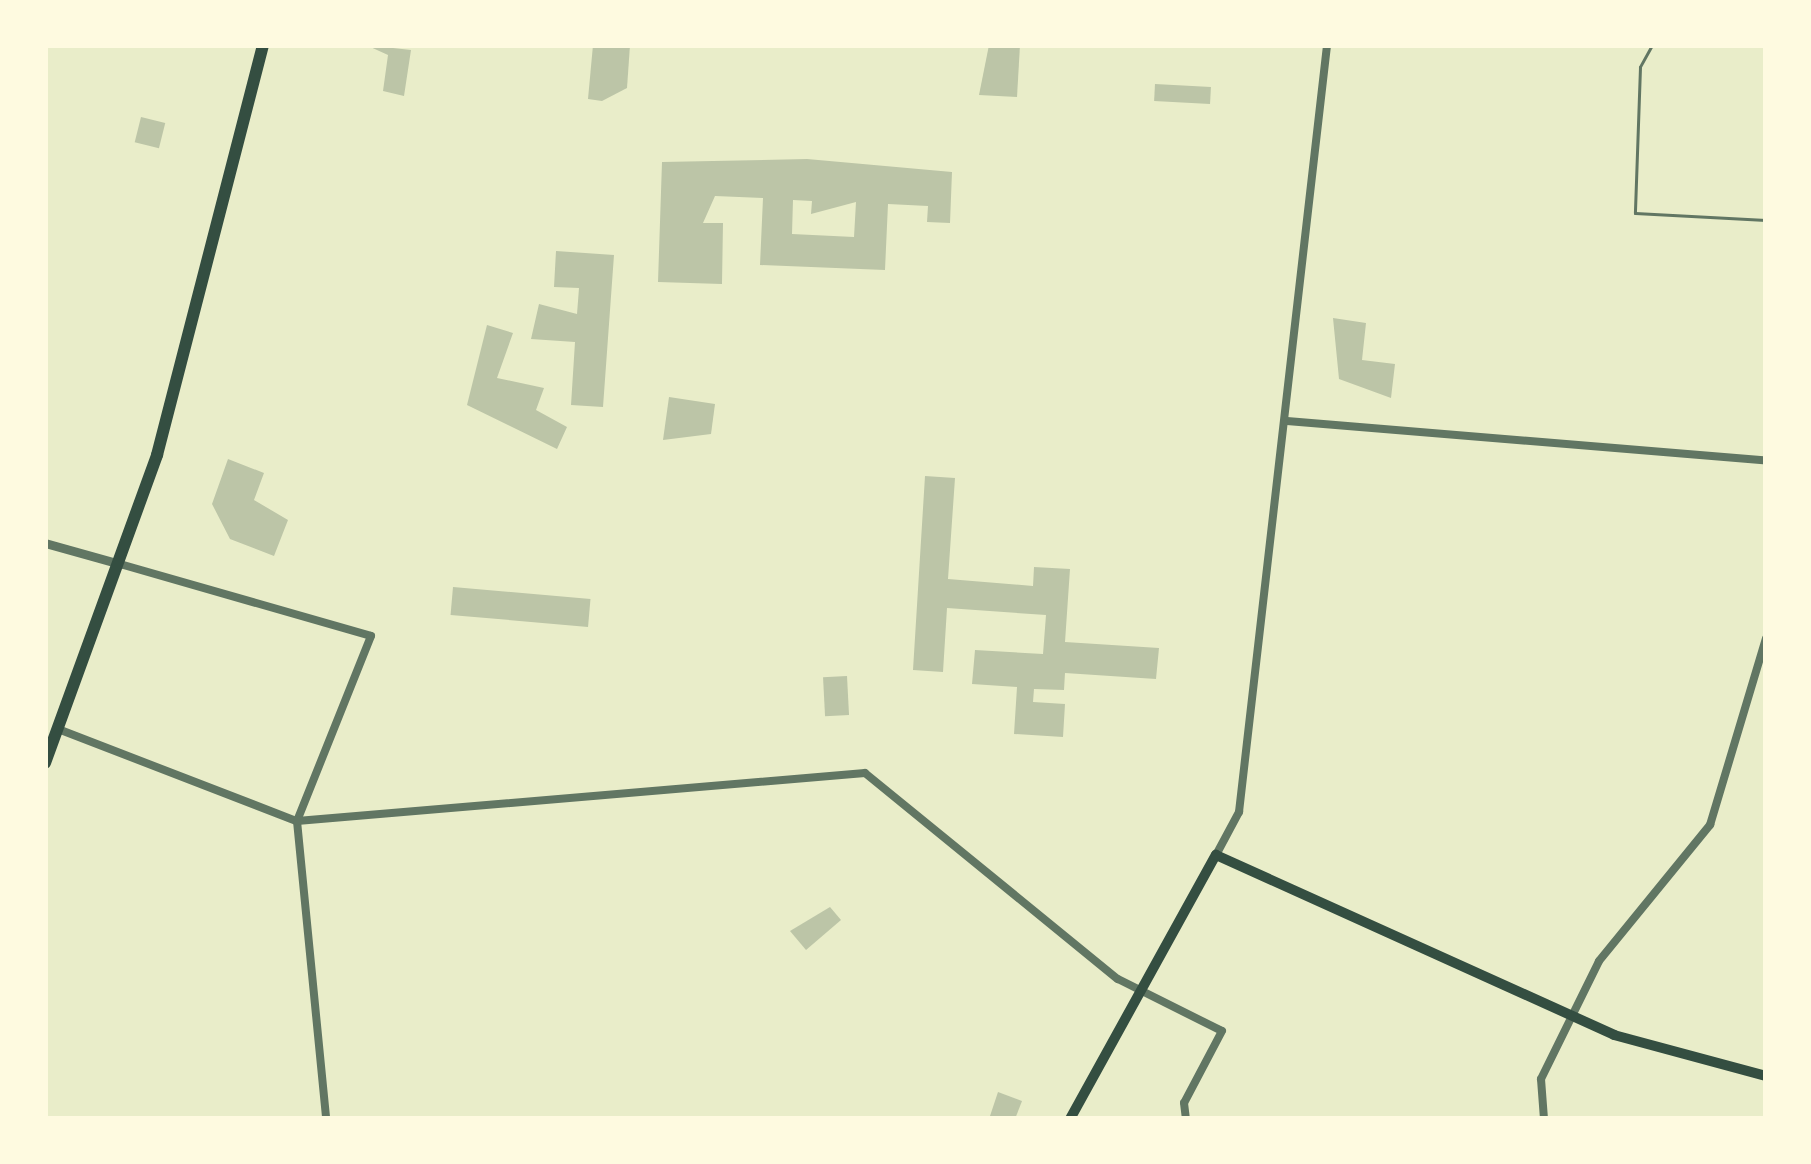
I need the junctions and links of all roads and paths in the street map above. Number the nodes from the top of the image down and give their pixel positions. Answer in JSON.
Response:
{"nodes":[{"id":1,"x":263,"y":45,"type":"edge"},
{"id":2,"x":1327,"y":45,"type":"edge"},
{"id":3,"x":1652,"y":45,"type":"edge"},
{"id":4,"x":1766,"y":220,"type":"edge"},
{"id":5,"x":1287,"y":422,"type":"junction"},
{"id":6,"x":1766,"y":460,"type":"edge"},
{"id":7,"x":45,"y":543,"type":"edge"},
{"id":8,"x":120,"y":564,"type":"junction"},
{"id":9,"x":1766,"y":638,"type":"edge"},
{"id":10,"x":58,"y":729,"type":"junction"},
{"id":11,"x":45,"y":763,"type":"edge"},
{"id":12,"x":297,"y":821,"type":"junction"},
{"id":13,"x":1216,"y":855,"type":"junction"},
{"id":14,"x":1141,"y":990,"type":"junction"},
{"id":15,"x":1573,"y":1014,"type":"junction"},
{"id":16,"x":1766,"y":1076,"type":"edge"},
{"id":17,"x":326,"y":1119,"type":"edge"},
{"id":18,"x":1070,"y":1119,"type":"edge"},
{"id":19,"x":1186,"y":1119,"type":"edge"},
{"id":20,"x":1544,"y":1119,"type":"edge"}],
"edges":[{"from":1,"to":8,"type":"main road"},
{"from":2,"to":5,"type":"street"},
{"from":3,"to":4,"type":"lane"},
{"from":5,"to":6,"type":"street"},
{"from":5,"to":13,"type":"street"},
{"from":7,"to":8,"type":"street"},
{"from":8,"to":10,"type":"main road"},
{"from":8,"to":12,"type":"street"},
{"from":9,"to":15,"type":"street"},
{"from":10,"to":11,"type":"main road"},
{"from":10,"to":12,"type":"street"},
{"from":12,"to":14,"type":"street"},
{"from":12,"to":17,"type":"street"},
{"from":13,"to":14,"type":"main road"},
{"from":13,"to":15,"type":"main road"},
{"from":14,"to":18,"type":"main road"},
{"from":14,"to":19,"type":"street"},
{"from":15,"to":16,"type":"main road"},
{"from":15,"to":20,"type":"street"}]}
